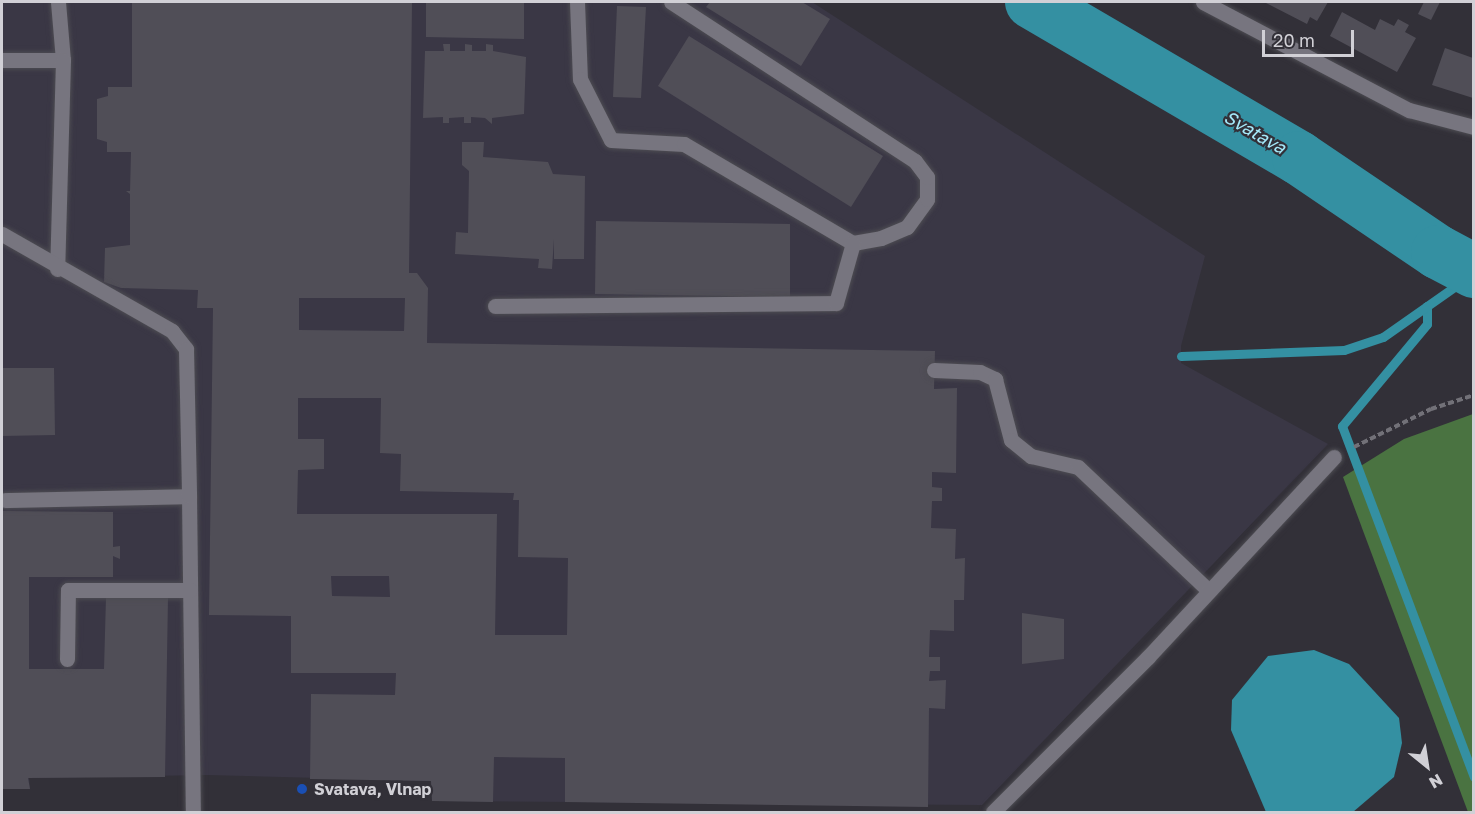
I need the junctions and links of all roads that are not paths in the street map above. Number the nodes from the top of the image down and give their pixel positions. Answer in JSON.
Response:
{"nodes":[{"id":1,"x":58,"y":2,"type":"edge"},
{"id":2,"x":577,"y":2,"type":"edge"},
{"id":3,"x":671,"y":2,"type":"edge"},
{"id":4,"x":1203,"y":2,"type":"edge"},
{"id":5,"x":2,"y":60,"type":"edge"},
{"id":6,"x":63,"y":60,"type":"junction"},
{"id":7,"x":1473,"y":127,"type":"edge"},
{"id":8,"x":2,"y":234,"type":"edge"},
{"id":9,"x":853,"y":243,"type":"junction"},
{"id":10,"x":57,"y":269,"type":"junction"},
{"id":11,"x":495,"y":306,"type":"dead end"},
{"id":12,"x":934,"y":370,"type":"dead end"},
{"id":13,"x":1334,"y":457,"type":"road end"},
{"id":14,"x":189,"y":496,"type":"junction"},
{"id":15,"x":5,"y":500,"type":"dead end"},
{"id":16,"x":190,"y":590,"type":"junction"},
{"id":17,"x":1209,"y":591,"type":"junction"},
{"id":18,"x":66,"y":659,"type":"dead end"},
{"id":19,"x":193,"y":813,"type":"edge"},
{"id":20,"x":993,"y":813,"type":"edge"}],
"edges":[{"from":1,"to":6,"type":"street"},
{"from":2,"to":9,"type":"street"},
{"from":3,"to":9,"type":"street"},
{"from":4,"to":7,"type":"street"},
{"from":5,"to":6,"type":"street"},
{"from":6,"to":10,"type":"street"},
{"from":8,"to":10,"type":"street"},
{"from":9,"to":11,"type":"street"},
{"from":10,"to":14,"type":"street"},
{"from":12,"to":17,"type":"street"},
{"from":13,"to":17,"type":"street"},
{"from":14,"to":15,"type":"street"},
{"from":14,"to":16,"type":"street"},
{"from":16,"to":18,"type":"street"},
{"from":16,"to":19,"type":"street"},
{"from":17,"to":20,"type":"street"}]}
